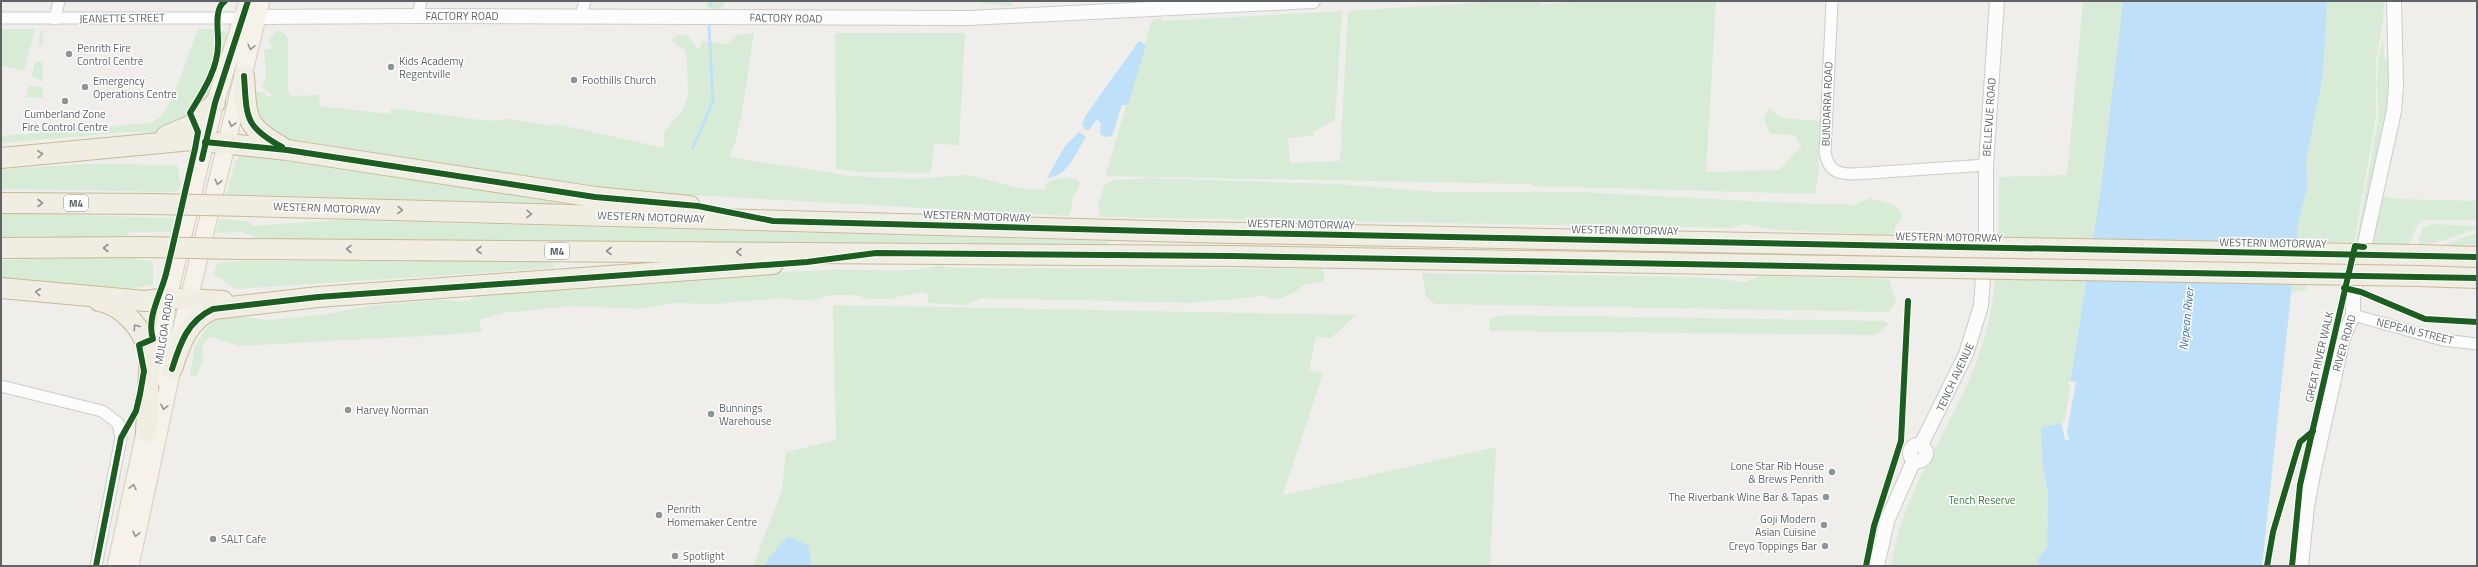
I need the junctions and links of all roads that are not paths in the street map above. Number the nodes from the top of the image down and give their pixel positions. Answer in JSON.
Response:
{"nodes":[{"id":1,"x":59,"y":1,"type":"edge"},
{"id":2,"x":248,"y":1,"type":"edge"},
{"id":3,"x":421,"y":1,"type":"edge"},
{"id":4,"x":585,"y":1,"type":"edge"},
{"id":5,"x":1313,"y":1,"type":"edge"},
{"id":6,"x":1832,"y":1,"type":"edge"},
{"id":7,"x":1997,"y":1,"type":"edge"},
{"id":8,"x":2394,"y":1,"type":"edge"},
{"id":9,"x":254,"y":12,"type":"edge"},
{"id":10,"x":418,"y":16,"type":"junction"},
{"id":11,"x":581,"y":16,"type":"junction"},
{"id":12,"x":1,"y":18,"type":"edge"},
{"id":13,"x":55,"y":19,"type":"junction"},
{"id":14,"x":244,"y":76,"type":"junction"},
{"id":15,"x":215,"y":103,"type":"junction"},
{"id":16,"x":206,"y":142,"type":"junction"},
{"id":17,"x":226,"y":144,"type":"junction"},
{"id":18,"x":125,"y":146,"type":"junction"},
{"id":19,"x":287,"y":150,"type":"junction"},
{"id":20,"x":1,"y":158,"type":"edge"},
{"id":21,"x":1986,"y":166,"type":"junction"},
{"id":22,"x":1,"y":203,"type":"edge"},
{"id":23,"x":773,"y":221,"type":"junction"},
{"id":24,"x":1986,"y":234,"type":"joint"},
{"id":25,"x":1,"y":248,"type":"edge"},
{"id":26,"x":876,"y":253,"type":"junction"},
{"id":27,"x":2477,"y":257,"type":"edge"},
{"id":28,"x":2477,"y":278,"type":"edge"},
{"id":29,"x":1,"y":288,"type":"edge"},
{"id":30,"x":74,"y":296,"type":"junction"},
{"id":31,"x":168,"y":298,"type":"junction"},
{"id":32,"x":189,"y":300,"type":"junction"},
{"id":33,"x":273,"y":301,"type":"junction"},
{"id":34,"x":2353,"y":315,"type":"junction"},
{"id":35,"x":2477,"y":344,"type":"edge"},
{"id":36,"x":172,"y":369,"type":"junction"},
{"id":37,"x":1,"y":386,"type":"edge"},
{"id":38,"x":146,"y":432,"type":"junction"},
{"id":39,"x":96,"y":566,"type":"edge"},
{"id":40,"x":116,"y":566,"type":"edge"},
{"id":41,"x":130,"y":566,"type":"edge"},
{"id":42,"x":1877,"y":566,"type":"edge"},
{"id":43,"x":2301,"y":566,"type":"edge"}],
"edges":[{"from":1,"to":13,"type":"street"},
{"from":2,"to":9,"type":"main road","name":"MULGOA ROAD"},
{"from":3,"to":10,"type":"street"},
{"from":4,"to":11,"type":"street"},
{"from":5,"to":11,"type":"street","name":"FACTORY ROAD"},
{"from":6,"to":21,"type":"street","name":"BUNDARRA ROAD"},
{"from":7,"to":21,"type":"street","name":"BELLEVUE ROAD"},
{"from":8,"to":34,"type":"street","name":"RIVER ROAD"},
{"from":9,"to":10,"type":"street","name":"FACTORY ROAD"},
{"from":9,"to":13,"type":"street","name":"JEANETTE STREET"},
{"from":9,"to":14,"type":"main road","name":"MULGOA ROAD","one_way":true},
{"from":9,"to":15,"type":"main road","name":"MULGOA ROAD"},
{"from":10,"to":11,"type":"street","name":"FACTORY ROAD"},
{"from":12,"to":13,"type":"street","name":"JEANETTE STREET"},
{"from":14,"to":17,"type":"main road","name":"MULGOA ROAD","one_way":true},
{"from":14,"to":19,"type":"highway","number":"M4"},
{"from":15,"to":16,"type":"main road","name":"MULGOA ROAD"},
{"from":15,"to":18,"type":"highway"},
{"from":16,"to":17,"type":"highway","number":"M4"},
{"from":16,"to":18,"type":"highway","number":"M4"},
{"from":16,"to":31,"type":"main road","name":"MULGOA ROAD"},
{"from":17,"to":19,"type":"highway","number":"M4"},
{"from":17,"to":32,"type":"main road","name":"MULGOA ROAD","one_way":true},
{"from":20,"to":18,"type":"highway","number":"M4","one_way":true},
{"from":19,"to":23,"type":"highway","number":"M4"},
{"from":21,"to":24,"type":"street","name":"BELLEVUE ROAD"},
{"from":22,"to":23,"type":"highway","name":"WESTERN MOTORWAY","number":"M4","one_way":true,"bridge":true},
{"from":23,"to":27,"type":"highway","name":"WESTERN MOTORWAY","number":"M4","bridge":true},
{"from":24,"to":42,"type":"street","name":"TENCH AVENUE"},
{"from":26,"to":25,"type":"highway","number":"M4","one_way":true,"bridge":true},
{"from":26,"to":28,"type":"highway","number":"M4","bridge":true},
{"from":26,"to":33,"type":"highway"},
{"from":30,"to":29,"type":"highway","one_way":true},
{"from":30,"to":31,"type":"highway"},
{"from":38,"to":30,"type":"highway","one_way":true},
{"from":31,"to":32,"type":"highway"},
{"from":31,"to":38,"type":"main road","name":"MULGOA ROAD"},
{"from":32,"to":33,"type":"highway"},
{"from":32,"to":36,"type":"main road","name":"MULGOA ROAD"},
{"from":33,"to":36,"type":"highway"},
{"from":34,"to":35,"type":"street","name":"NEPEAN STREET"},
{"from":34,"to":43,"type":"street","name":"RIVER ROAD"},
{"from":36,"to":41,"type":"main road","name":"MULGOA ROAD","one_way":true},
{"from":37,"to":39,"type":"street"},
{"from":40,"to":38,"type":"main road","name":"MULGOA ROAD","one_way":true}]}
